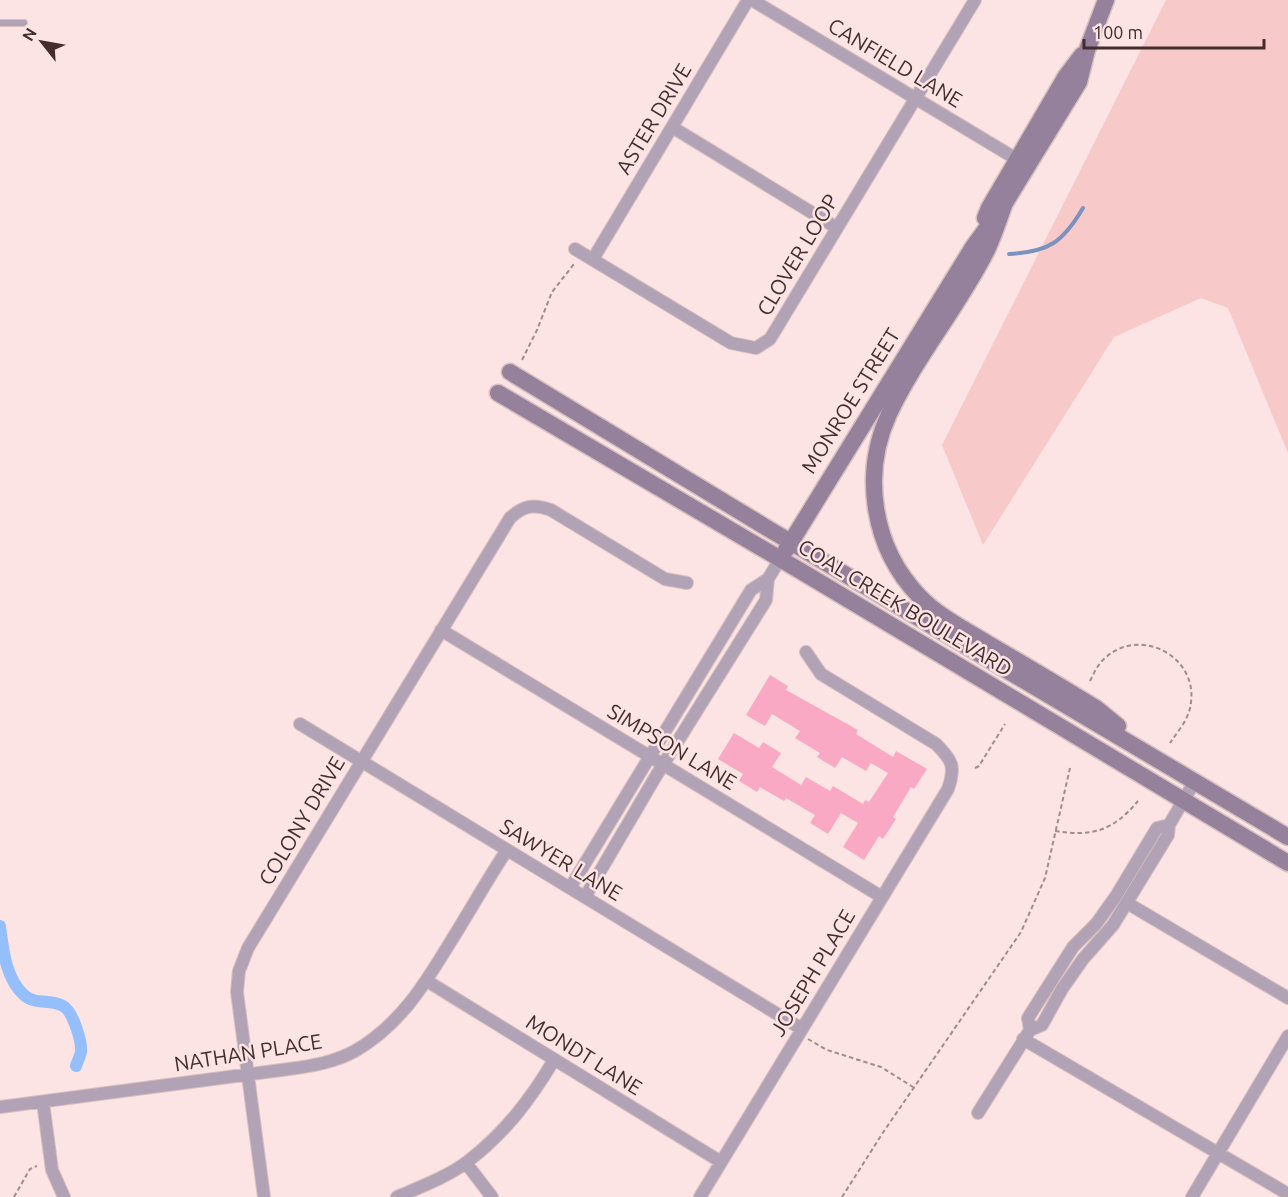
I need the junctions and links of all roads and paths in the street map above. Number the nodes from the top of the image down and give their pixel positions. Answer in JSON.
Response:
{"nodes":[{"id":1,"x":750,"y":0,"type":"edge"},
{"id":2,"x":975,"y":0,"type":"edge"},
{"id":3,"x":1106,"y":0,"type":"edge"},
{"id":4,"x":0,"y":23,"type":"edge"},
{"id":5,"x":24,"y":23,"type":"dead end"},
{"id":6,"x":1087,"y":50,"type":"junction"},
{"id":7,"x":916,"y":98,"type":"junction"},
{"id":8,"x":672,"y":127,"type":"junction"},
{"id":9,"x":1018,"y":160,"type":"junction"},
{"id":10,"x":1005,"y":203,"type":"junction"},
{"id":11,"x":837,"y":228,"type":"junction"},
{"id":12,"x":973,"y":247,"type":"junction"},
{"id":13,"x":575,"y":249,"type":"dead end"},
{"id":14,"x":592,"y":259,"type":"junction"},
{"id":15,"x":574,"y":264,"type":"dead end"},
{"id":16,"x":516,"y":366,"type":"joint"},
{"id":17,"x":498,"y":393,"type":"dead end"},
{"id":18,"x":791,"y":542,"type":"junction"},
{"id":19,"x":780,"y":559,"type":"junction"},
{"id":20,"x":768,"y":579,"type":"junction"},
{"id":21,"x":687,"y":583,"type":"dead end"},
{"id":22,"x":441,"y":630,"type":"junction"},
{"id":23,"x":806,"y":652,"type":"dead end"},
{"id":24,"x":1090,"y":681,"type":"dead end"},
{"id":25,"x":300,"y":724,"type":"dead end"},
{"id":26,"x":1005,"y":724,"type":"dead end"},
{"id":27,"x":1170,"y":743,"type":"dead end"},
{"id":28,"x":649,"y":757,"type":"junction"},
{"id":29,"x":361,"y":761,"type":"junction"},
{"id":30,"x":663,"y":765,"type":"junction"},
{"id":31,"x":975,"y":768,"type":"dead end"},
{"id":32,"x":1070,"y":768,"type":"dead end"},
{"id":33,"x":1176,"y":770,"type":"junction"},
{"id":34,"x":1195,"y":781,"type":"junction"},
{"id":35,"x":1138,"y":801,"type":"dead end"},
{"id":36,"x":1183,"y":801,"type":"junction"},
{"id":37,"x":1169,"y":825,"type":"junction"},
{"id":38,"x":1055,"y":831,"type":"junction"},
{"id":39,"x":1288,"y":837,"type":"edge"},
{"id":40,"x":507,"y":850,"type":"junction"},
{"id":41,"x":1288,"y":864,"type":"edge"},
{"id":42,"x":570,"y":888,"type":"junction"},
{"id":43,"x":585,"y":897,"type":"junction"},
{"id":44,"x":882,"y":897,"type":"junction"},
{"id":45,"x":1127,"y":903,"type":"junction"},
{"id":46,"x":427,"y":981,"type":"junction"},
{"id":47,"x":1288,"y":998,"type":"edge"},
{"id":48,"x":805,"y":1034,"type":"junction"},
{"id":49,"x":1027,"y":1035,"type":"junction"},
{"id":50,"x":1288,"y":1036,"type":"edge"},
{"id":51,"x":554,"y":1060,"type":"junction"},
{"id":52,"x":248,"y":1075,"type":"junction"},
{"id":53,"x":913,"y":1088,"type":"junction"},
{"id":54,"x":43,"y":1102,"type":"junction"},
{"id":55,"x":0,"y":1107,"type":"edge"},
{"id":56,"x":978,"y":1113,"type":"dead end"},
{"id":57,"x":1219,"y":1152,"type":"junction"},
{"id":58,"x":721,"y":1162,"type":"junction"},
{"id":59,"x":466,"y":1163,"type":"junction"},
{"id":60,"x":37,"y":1166,"type":"dead end"},
{"id":61,"x":1288,"y":1194,"type":"edge"},
{"id":62,"x":14,"y":1197,"type":"edge"},
{"id":63,"x":64,"y":1197,"type":"edge"},
{"id":64,"x":264,"y":1197,"type":"edge"},
{"id":65,"x":397,"y":1197,"type":"edge"},
{"id":66,"x":492,"y":1197,"type":"edge"},
{"id":67,"x":700,"y":1197,"type":"edge"},
{"id":68,"x":842,"y":1197,"type":"edge"},
{"id":69,"x":1192,"y":1197,"type":"edge"}],
"edges":[{"from":1,"to":7,"type":"street","name":"CANFIELD LANE"},
{"from":1,"to":8,"type":"street","name":"ASTER DRIVE"},
{"from":2,"to":7,"type":"street","name":"CLOVER LOOP"},
{"from":3,"to":6,"type":"main road","name":"MONROE STREET"},
{"from":4,"to":5,"type":"lane"},
{"from":6,"to":9,"type":"main road","name":"MONROE STREET"},
{"from":6,"to":10,"type":"main road","name":"MONROE STREET"},
{"from":7,"to":9,"type":"street","name":"CANFIELD LANE"},
{"from":7,"to":11,"type":"street","name":"CLOVER LOOP"},
{"from":8,"to":11,"type":"street"},
{"from":8,"to":14,"type":"street","name":"ASTER DRIVE"},
{"from":9,"to":12,"type":"main road","name":"MONROE STREET"},
{"from":10,"to":12,"type":"main road","name":"MONROE STREET"},
{"from":10,"to":33,"type":"main road"},
{"from":11,"to":14,"type":"street","name":"CLOVER LOOP"},
{"from":12,"to":18,"type":"main road","name":"MONROE STREET"},
{"from":13,"to":14,"type":"street","name":"CLOVER LOOP"},
{"from":15,"to":16,"type":"path"},
{"from":16,"to":18,"type":"main road","name":"COAL CREEK BOULEVARD"},
{"from":17,"to":19,"type":"main road","name":"COAL CREEK BOULEVARD"},
{"from":18,"to":19,"type":"main road","name":"MONROE STREET"},
{"from":18,"to":33,"type":"main road","name":"COAL CREEK BOULEVARD"},
{"from":19,"to":20,"type":"street","name":"MONROE STREET"},
{"from":19,"to":36,"type":"main road","name":"COAL CREEK BOULEVARD"},
{"from":20,"to":28,"type":"street","name":"MONROE STREET"},
{"from":20,"to":30,"type":"street","name":"MONROE STREET"},
{"from":21,"to":22,"type":"street","name":"COLONY DRIVE"},
{"from":22,"to":28,"type":"street","name":"SIMPSON LANE"},
{"from":22,"to":29,"type":"street","name":"COLONY DRIVE"},
{"from":23,"to":44,"type":"street","name":"JOSEPH PLACE"},
{"from":24,"to":27,"type":"path"},
{"from":25,"to":29,"type":"street","name":"SAWYER LANE"},
{"from":26,"to":31,"type":"path"},
{"from":28,"to":30,"type":"street","name":"SIMPSON LANE"},
{"from":28,"to":42,"type":"street","name":"MONROE STREET"},
{"from":29,"to":40,"type":"street","name":"SAWYER LANE"},
{"from":29,"to":52,"type":"street","name":"COLONY DRIVE"},
{"from":30,"to":43,"type":"street","name":"MONROE STREET"},
{"from":30,"to":44,"type":"street","name":"SIMPSON LANE"},
{"from":32,"to":38,"type":"path"},
{"from":33,"to":34,"type":"main road","name":"COAL CREEK BOULEVARD"},
{"from":34,"to":36,"type":"street"},
{"from":34,"to":39,"type":"main road","name":"COAL CREEK BOULEVARD"},
{"from":35,"to":38,"type":"path"},
{"from":36,"to":37,"type":"street"},
{"from":36,"to":41,"type":"main road","name":"COAL CREEK BOULEVARD"},
{"from":37,"to":45,"type":"street"},
{"from":37,"to":49,"type":"street"},
{"from":38,"to":53,"type":"path"},
{"from":40,"to":42,"type":"street","name":"SAWYER LANE"},
{"from":40,"to":46,"type":"street","name":"NATHAN PLACE"},
{"from":42,"to":43,"type":"street","name":"SAWYER LANE"},
{"from":43,"to":48,"type":"street","name":"SAWYER LANE"},
{"from":44,"to":48,"type":"street","name":"JOSEPH PLACE"},
{"from":45,"to":47,"type":"street"},
{"from":45,"to":49,"type":"street"},
{"from":46,"to":51,"type":"street","name":"MONDT LANE"},
{"from":46,"to":52,"type":"street","name":"NATHAN PLACE"},
{"from":48,"to":53,"type":"path"},
{"from":48,"to":58,"type":"street","name":"JOSEPH PLACE"},
{"from":49,"to":56,"type":"street"},
{"from":49,"to":57,"type":"street"},
{"from":50,"to":57,"type":"street"},
{"from":51,"to":58,"type":"street","name":"MONDT LANE"},
{"from":51,"to":59,"type":"street"},
{"from":52,"to":54,"type":"street","name":"NATHAN PLACE"},
{"from":52,"to":64,"type":"street","name":"COLONY DRIVE"},
{"from":53,"to":68,"type":"path"},
{"from":54,"to":55,"type":"street","name":"NATHAN PLACE"},
{"from":54,"to":63,"type":"street"},
{"from":57,"to":61,"type":"street"},
{"from":57,"to":69,"type":"street"},
{"from":58,"to":67,"type":"street","name":"JOSEPH PLACE"},
{"from":59,"to":65,"type":"street"},
{"from":59,"to":66,"type":"street"},
{"from":60,"to":62,"type":"path"}]}
